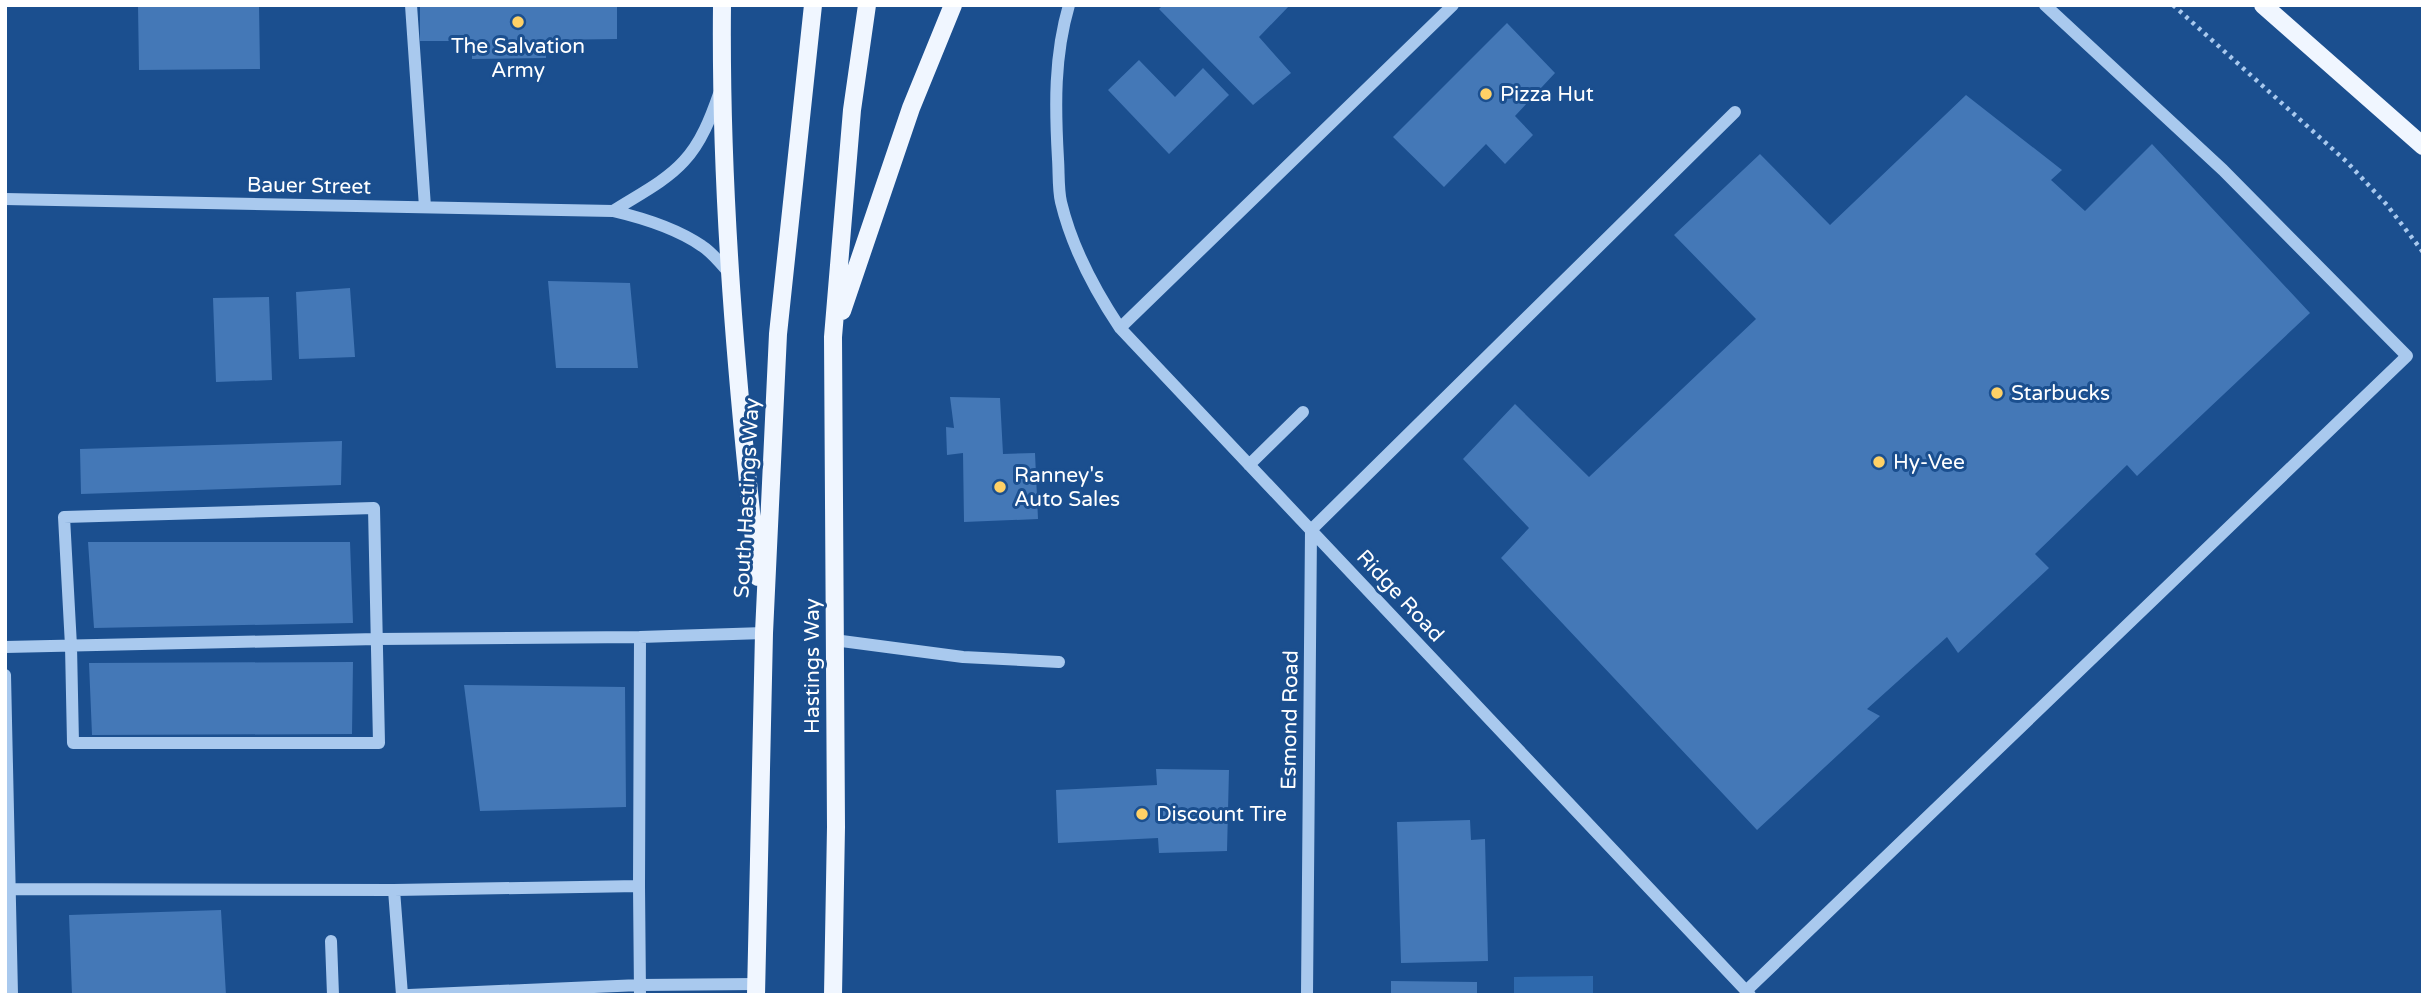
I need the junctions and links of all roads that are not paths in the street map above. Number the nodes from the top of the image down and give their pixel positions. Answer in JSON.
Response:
{"nodes":[{"id":1,"x":411,"y":5,"type":"edge"},
{"id":2,"x":722,"y":5,"type":"edge"},
{"id":3,"x":813,"y":5,"type":"edge"},
{"id":4,"x":867,"y":5,"type":"edge"},
{"id":5,"x":953,"y":5,"type":"edge"},
{"id":6,"x":1069,"y":5,"type":"edge"},
{"id":7,"x":1453,"y":5,"type":"edge"},
{"id":8,"x":2045,"y":5,"type":"edge"},
{"id":9,"x":2263,"y":5,"type":"edge"},
{"id":10,"x":723,"y":83,"type":"junction"},
{"id":11,"x":1735,"y":112,"type":"dead end"},
{"id":12,"x":2423,"y":146,"type":"edge"},
{"id":13,"x":5,"y":199,"type":"edge"},
{"id":14,"x":425,"y":207,"type":"junction"},
{"id":15,"x":613,"y":211,"type":"junction"},
{"id":16,"x":730,"y":274,"type":"junction"},
{"id":17,"x":1120,"y":328,"type":"junction"},
{"id":18,"x":833,"y":337,"type":"junction"},
{"id":19,"x":1303,"y":412,"type":"dead end"},
{"id":20,"x":1249,"y":465,"type":"junction"},
{"id":21,"x":1311,"y":530,"type":"junction"},
{"id":22,"x":764,"y":633,"type":"junction"},
{"id":23,"x":640,"y":637,"type":"junction"},
{"id":24,"x":377,"y":639,"type":"junction"},
{"id":25,"x":834,"y":640,"type":"junction"},
{"id":26,"x":71,"y":646,"type":"junction"},
{"id":27,"x":5,"y":647,"type":"edge"},
{"id":28,"x":1059,"y":662,"type":"dead end"},
{"id":29,"x":5,"y":675,"type":"edge"},
{"id":30,"x":639,"y":886,"type":"junction"},
{"id":31,"x":11,"y":889,"type":"junction"},
{"id":32,"x":394,"y":890,"type":"junction"},
{"id":33,"x":331,"y":941,"type":"dead end"},
{"id":34,"x":756,"y":989,"type":"edge"},
{"id":35,"x":640,"y":990,"type":"edge"},
{"id":36,"x":530,"y":992,"type":"edge"},
{"id":37,"x":1748,"y":993,"type":"edge"},
{"id":38,"x":12,"y":995,"type":"edge"},
{"id":39,"x":332,"y":995,"type":"edge"},
{"id":40,"x":402,"y":995,"type":"edge"},
{"id":41,"x":409,"y":995,"type":"edge"},
{"id":42,"x":833,"y":995,"type":"edge"},
{"id":43,"x":1307,"y":995,"type":"edge"}],
"edges":[{"from":1,"to":14,"type":"street"},
{"from":2,"to":10,"type":"main road"},
{"from":3,"to":22,"type":"main road","name":"South Hastings Way"},
{"from":4,"to":18,"type":"main road"},
{"from":5,"to":18,"type":"main road"},
{"from":6,"to":17,"type":"street","name":"Ridge Road"},
{"from":7,"to":17,"type":"street"},
{"from":8,"to":37,"type":"street"},
{"from":9,"to":12,"type":"main road"},
{"from":10,"to":15,"type":"street"},
{"from":10,"to":16,"type":"main road"},
{"from":11,"to":21,"type":"street"},
{"from":13,"to":14,"type":"street","name":"Bauer Street"},
{"from":14,"to":15,"type":"street","name":"Bauer Street"},
{"from":15,"to":16,"type":"street","name":"Bauer Street"},
{"from":16,"to":22,"type":"main road"},
{"from":17,"to":20,"type":"street","name":"Ridge Road"},
{"from":18,"to":25,"type":"main road","name":"Hastings Way"},
{"from":19,"to":20,"type":"street"},
{"from":20,"to":21,"type":"street","name":"Ridge Road"},
{"from":21,"to":37,"type":"street","name":"Ridge Road"},
{"from":21,"to":43,"type":"street","name":"Esmond Road"},
{"from":22,"to":23,"type":"street"},
{"from":22,"to":34,"type":"main road","name":"South Hastings Way"},
{"from":23,"to":24,"type":"street"},
{"from":23,"to":30,"type":"street"},
{"from":24,"to":26,"type":"street"},
{"from":24,"to":26,"type":"street"},
{"from":24,"to":26,"type":"street"},
{"from":25,"to":28,"type":"street"},
{"from":25,"to":42,"type":"main road","name":"Hastings Way"},
{"from":26,"to":27,"type":"street"},
{"from":29,"to":31,"type":"street"},
{"from":30,"to":32,"type":"street"},
{"from":30,"to":35,"type":"street"},
{"from":31,"to":32,"type":"street"},
{"from":31,"to":38,"type":"street"},
{"from":32,"to":40,"type":"street"},
{"from":33,"to":39,"type":"street"},
{"from":34,"to":35,"type":"street"},
{"from":35,"to":36,"type":"street"},
{"from":36,"to":41,"type":"street"}]}
